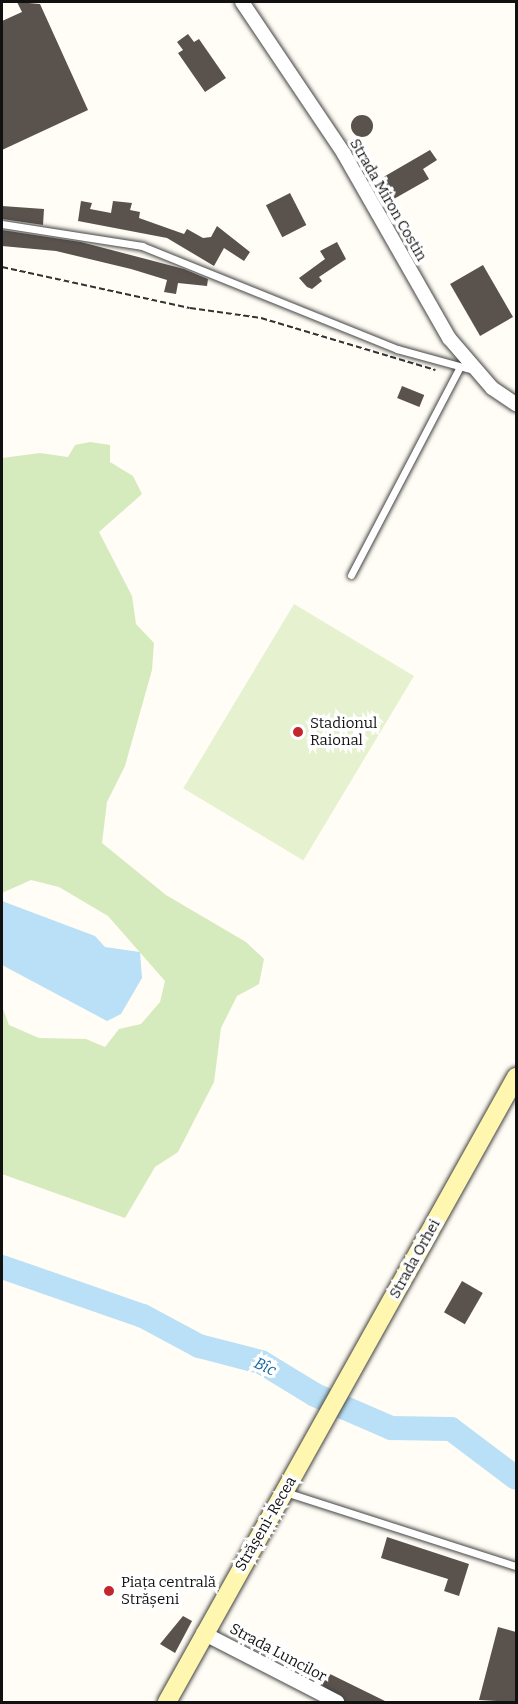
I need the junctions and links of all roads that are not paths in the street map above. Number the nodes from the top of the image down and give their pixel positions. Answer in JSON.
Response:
{"nodes":[{"id":1,"x":242,"y":2,"type":"edge"},
{"id":2,"x":2,"y":224,"type":"edge"},
{"id":3,"x":459,"y":368,"type":"junction"},
{"id":4,"x":474,"y":370,"type":"junction"},
{"id":5,"x":516,"y":404,"type":"edge"},
{"id":6,"x":351,"y":575,"type":"dead end"},
{"id":7,"x":516,"y":1077,"type":"edge"},
{"id":8,"x":312,"y":1441,"type":"joint"},
{"id":9,"x":285,"y":1492,"type":"junction"},
{"id":10,"x":516,"y":1566,"type":"edge"},
{"id":11,"x":203,"y":1633,"type":"junction"},
{"id":12,"x":167,"y":1702,"type":"edge"},
{"id":13,"x":337,"y":1702,"type":"edge"}],
"edges":[{"from":1,"to":4,"type":"street","name":"Strada Miron Costin"},
{"from":2,"to":3,"type":"lane"},
{"from":3,"to":4,"type":"lane"},
{"from":3,"to":6,"type":"lane"},
{"from":4,"to":5,"type":"street","name":"Strada Miron Costin"},
{"from":7,"to":8,"type":"main road","name":"Strada Orhei"},
{"from":8,"to":9,"type":"main road","name":"Strășeni-Recea"},
{"from":9,"to":10,"type":"lane"},
{"from":9,"to":11,"type":"main road","name":"Strășeni-Recea"},
{"from":11,"to":12,"type":"main road","name":"Strășeni-Recea"},
{"from":11,"to":13,"type":"street","name":"Strada Luncilor"}]}
